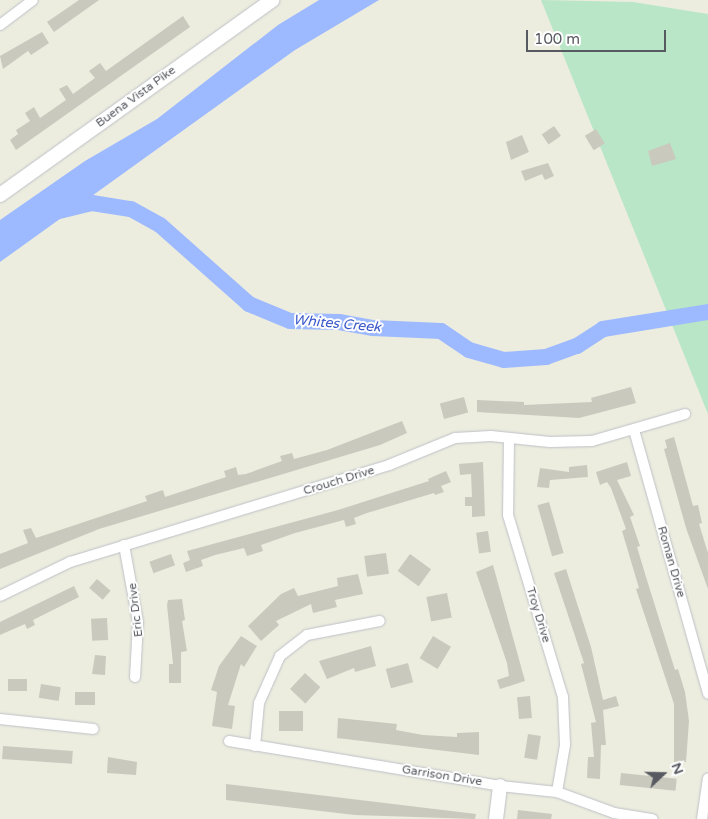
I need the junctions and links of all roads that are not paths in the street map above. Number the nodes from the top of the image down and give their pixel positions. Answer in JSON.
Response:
{"nodes":[{"id":1,"x":34,"y":0,"type":"edge"},
{"id":2,"x":272,"y":0,"type":"edge"},
{"id":3,"x":0,"y":25,"type":"edge"},
{"id":4,"x":0,"y":194,"type":"edge"},
{"id":5,"x":685,"y":414,"type":"dead end"},
{"id":6,"x":634,"y":430,"type":"junction"},
{"id":7,"x":509,"y":438,"type":"junction"},
{"id":8,"x":124,"y":545,"type":"junction"},
{"id":9,"x":0,"y":596,"type":"edge"},
{"id":10,"x":380,"y":621,"type":"dead end"},
{"id":11,"x":135,"y":677,"type":"dead end"},
{"id":12,"x":708,"y":694,"type":"edge"},
{"id":13,"x":0,"y":719,"type":"edge"},
{"id":14,"x":93,"y":730,"type":"dead end"},
{"id":15,"x":229,"y":740,"type":"dead end"},
{"id":16,"x":255,"y":746,"type":"junction"},
{"id":17,"x":708,"y":778,"type":"edge"},
{"id":18,"x":500,"y":786,"type":"junction"},
{"id":19,"x":557,"y":792,"type":"junction"},
{"id":20,"x":496,"y":819,"type":"edge"},
{"id":21,"x":653,"y":819,"type":"edge"},
{"id":22,"x":702,"y":819,"type":"edge"}],
"edges":[{"from":1,"to":3,"type":"street"},
{"from":2,"to":4,"type":"main road","name":"Buena Vista Pike"},
{"from":5,"to":6,"type":"street","name":"Crouch Drive"},
{"from":6,"to":7,"type":"street","name":"Crouch Drive"},
{"from":6,"to":12,"type":"street","name":"Roman Drive"},
{"from":7,"to":8,"type":"street","name":"Crouch Drive"},
{"from":7,"to":19,"type":"street","name":"Troy Drive"},
{"from":8,"to":9,"type":"street","name":"Crouch Drive"},
{"from":8,"to":11,"type":"street","name":"Eric Drive"},
{"from":10,"to":16,"type":"street"},
{"from":13,"to":14,"type":"street"},
{"from":15,"to":16,"type":"street","name":"Garrison Drive"},
{"from":16,"to":18,"type":"street","name":"Garrison Drive"},
{"from":17,"to":22,"type":"street"},
{"from":18,"to":19,"type":"street","name":"Garrison Drive"},
{"from":18,"to":20,"type":"main road"},
{"from":19,"to":21,"type":"street","name":"Garrison Drive"}]}
